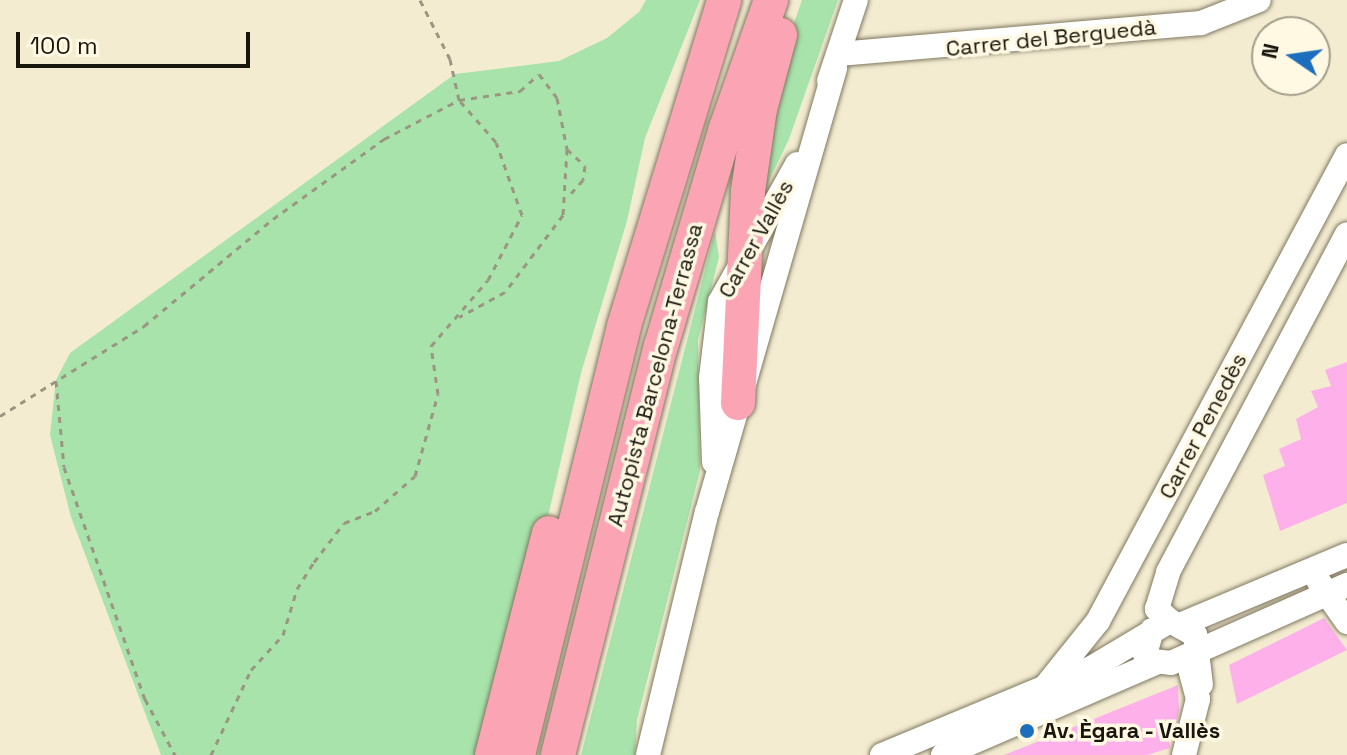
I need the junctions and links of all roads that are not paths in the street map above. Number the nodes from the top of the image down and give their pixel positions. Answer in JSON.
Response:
{"nodes":[{"id":1,"x":724,"y":0,"type":"edge"},
{"id":2,"x":771,"y":0,"type":"edge"},
{"id":3,"x":790,"y":0,"type":"edge"},
{"id":4,"x":856,"y":0,"type":"edge"},
{"id":5,"x":1189,"y":0,"type":"edge"},
{"id":6,"x":1259,"y":0,"type":"edge"},
{"id":7,"x":1178,"y":25,"type":"junction"},
{"id":8,"x":837,"y":61,"type":"junction"},
{"id":9,"x":1347,"y":155,"type":"edge"},
{"id":10,"x":1347,"y":234,"type":"edge"},
{"id":11,"x":1295,"y":252,"type":"junction"},
{"id":12,"x":745,"y":253,"type":"junction"},
{"id":13,"x":1338,"y":269,"type":"edge"},
{"id":14,"x":624,"y":326,"type":"junction"},
{"id":15,"x":738,"y":403,"type":"junction"},
{"id":16,"x":707,"y":512,"type":"junction"},
{"id":17,"x":1347,"y":555,"type":"edge"},
{"id":18,"x":1313,"y":570,"type":"junction"},
{"id":19,"x":1347,"y":585,"type":"edge"},
{"id":20,"x":1324,"y":595,"type":"junction"},
{"id":21,"x":1347,"y":622,"type":"edge"},
{"id":22,"x":1227,"y":637,"type":"junction"},
{"id":23,"x":1177,"y":643,"type":"junction"},
{"id":24,"x":1045,"y":687,"type":"junction"},
{"id":25,"x":1200,"y":692,"type":"junction"},
{"id":26,"x":657,"y":704,"type":"junction"},
{"id":27,"x":492,"y":755,"type":"edge"},
{"id":28,"x":518,"y":755,"type":"edge"},
{"id":29,"x":558,"y":755,"type":"edge"},
{"id":30,"x":648,"y":755,"type":"edge"},
{"id":31,"x":664,"y":755,"type":"edge"},
{"id":32,"x":882,"y":755,"type":"edge"},
{"id":33,"x":943,"y":755,"type":"edge"},
{"id":34,"x":1184,"y":755,"type":"edge"}],
"edges":[{"from":1,"to":14,"type":"highway","name":"Autopista Barcelona-Terrassa"},
{"from":2,"to":29,"type":"highway","name":"Autopista Barcelona-Terrassa"},
{"from":3,"to":12,"type":"highway"},
{"from":4,"to":8,"type":"street","name":"Carrer Vallès"},
{"from":5,"to":7,"type":"street"},
{"from":6,"to":7,"type":"street","name":"Carrer del Berguedà"},
{"from":7,"to":8,"type":"street","name":"Carrer del Berguedà"},
{"from":8,"to":12,"type":"street","name":"Carrer Vallès"},
{"from":8,"to":15,"type":"street","name":"Carrer Vallès"},
{"from":9,"to":11,"type":"street","name":"Carrer Penedès"},
{"from":10,"to":13,"type":"street","name":"Carrer Penedès"},
{"from":11,"to":13,"type":"street"},
{"from":11,"to":24,"type":"street","name":"Carrer Penedès"},
{"from":12,"to":15,"type":"highway"},
{"from":12,"to":16,"type":"street","name":"Carrer Vallès"},
{"from":13,"to":23,"type":"street","name":"Carrer Penedès"},
{"from":14,"to":27,"type":"highway"},
{"from":14,"to":28,"type":"highway","name":"Autopista Barcelona-Terrassa"},
{"from":15,"to":16,"type":"street","name":"Carrer Vallès"},
{"from":16,"to":26,"type":"street","name":"Carrer Vallès"},
{"from":17,"to":18,"type":"street"},
{"from":18,"to":20,"type":"street"},
{"from":18,"to":23,"type":"street"},
{"from":19,"to":20,"type":"street"},
{"from":20,"to":21,"type":"street"},
{"from":20,"to":22,"type":"street"},
{"from":22,"to":23,"type":"street"},
{"from":22,"to":25,"type":"street"},
{"from":23,"to":24,"type":"street"},
{"from":23,"to":25,"type":"street"},
{"from":23,"to":33,"type":"street"},
{"from":24,"to":32,"type":"street"},
{"from":25,"to":34,"type":"street"},
{"from":26,"to":30,"type":"street","name":"Carrer Vallès"},
{"from":26,"to":31,"type":"street","name":"Carrer Vallès"}]}
